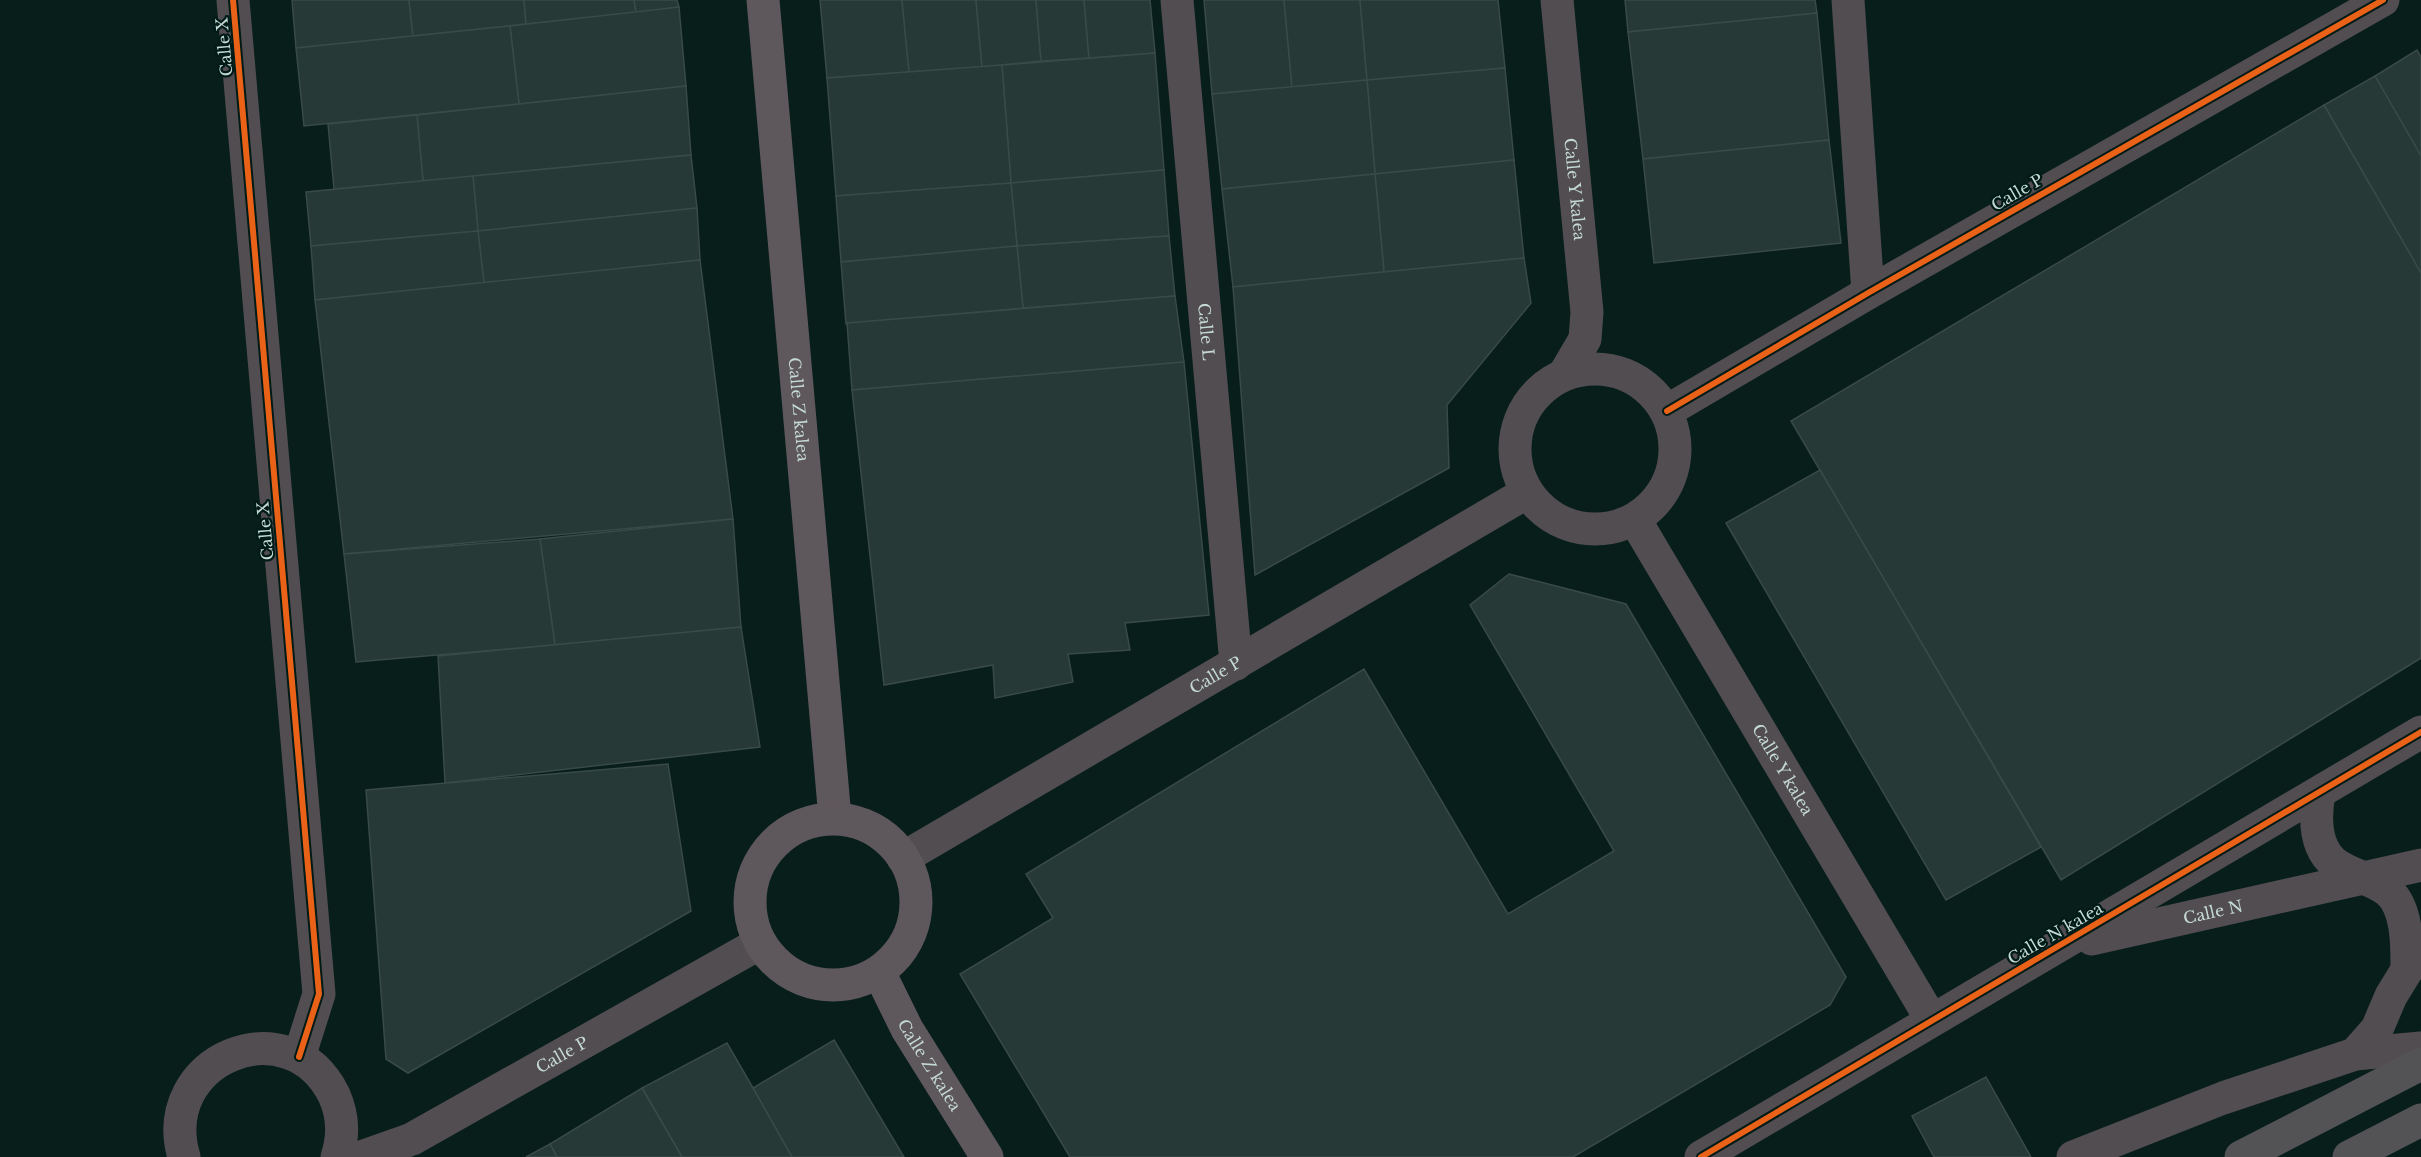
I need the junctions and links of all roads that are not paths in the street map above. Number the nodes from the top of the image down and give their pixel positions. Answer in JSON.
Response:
{"nodes":[{"id":1,"x":233,"y":0,"type":"edge"},
{"id":2,"x":763,"y":0,"type":"edge"},
{"id":3,"x":1176,"y":0,"type":"edge"},
{"id":4,"x":1557,"y":0,"type":"edge"},
{"id":5,"x":1848,"y":0,"type":"edge"},
{"id":6,"x":2383,"y":0,"type":"edge"},
{"id":7,"x":1868,"y":292,"type":"junction"},
{"id":8,"x":1565,"y":373,"type":"junction"},
{"id":9,"x":1667,"y":411,"type":"junction"},
{"id":10,"x":1526,"y":493,"type":"junction"},
{"id":11,"x":1635,"y":520,"type":"junction"},
{"id":12,"x":1236,"y":664,"type":"junction"},
{"id":13,"x":2421,"y":732,"type":"edge"},
{"id":14,"x":2319,"y":793,"type":"junction"},
{"id":15,"x":835,"y":818,"type":"junction"},
{"id":16,"x":903,"y":858,"type":"junction"},
{"id":17,"x":2421,"y":866,"type":"edge"},
{"id":18,"x":2364,"y":877,"type":"junction"},
{"id":19,"x":760,"y":943,"type":"junction"},
{"id":20,"x":2062,"y":945,"type":"junction"},
{"id":21,"x":2414,"y":963,"type":"edge"},
{"id":22,"x":879,"y":972,"type":"junction"},
{"id":23,"x":1931,"y":1019,"type":"junction"},
{"id":24,"x":2421,"y":1048,"type":"edge"},
{"id":25,"x":2355,"y":1054,"type":"junction"},
{"id":26,"x":298,"y":1057,"type":"junction"},
{"id":27,"x":2421,"y":1064,"type":"edge"},
{"id":28,"x":2421,"y":1120,"type":"edge"},
{"id":29,"x":184,"y":1157,"type":"edge"},
{"id":30,"x":337,"y":1157,"type":"edge"},
{"id":31,"x":362,"y":1157,"type":"edge"},
{"id":32,"x":987,"y":1157,"type":"edge"},
{"id":33,"x":1701,"y":1157,"type":"edge"},
{"id":34,"x":2073,"y":1157,"type":"edge"},
{"id":35,"x":2241,"y":1157,"type":"edge"},
{"id":36,"x":2349,"y":1157,"type":"edge"}],
"edges":[{"from":1,"to":26,"type":"street","name":"Calle X"},
{"from":2,"to":15,"type":"street","name":"Calle Z kalea"},
{"from":3,"to":12,"type":"street","name":"Calle L"},
{"from":4,"to":8,"type":"street","name":"Calle Y kalea"},
{"from":5,"to":7,"type":"street"},
{"from":6,"to":7,"type":"street","name":"Calle P"},
{"from":7,"to":9,"type":"street","name":"Calle P"},
{"from":8,"to":9,"type":"street"},
{"from":8,"to":10,"type":"street"},
{"from":9,"to":11,"type":"street"},
{"from":10,"to":11,"type":"street"},
{"from":10,"to":12,"type":"street","name":"Calle P"},
{"from":11,"to":23,"type":"street","name":"Calle Y kalea"},
{"from":12,"to":16,"type":"street","name":"Calle P"},
{"from":13,"to":14,"type":"street","name":"Calle N kalea"},
{"from":14,"to":18,"type":"street"},
{"from":14,"to":20,"type":"street","name":"Calle N kalea"},
{"from":15,"to":16,"type":"street"},
{"from":15,"to":19,"type":"street"},
{"from":16,"to":22,"type":"street"},
{"from":17,"to":18,"type":"street","name":"Calle N"},
{"from":18,"to":20,"type":"street","name":"Calle N"},
{"from":18,"to":21,"type":"street"},
{"from":19,"to":22,"type":"street"},
{"from":19,"to":31,"type":"street","name":"Calle P"},
{"from":20,"to":23,"type":"street","name":"Calle N kalea"},
{"from":21,"to":25,"type":"street"},
{"from":22,"to":32,"type":"street","name":"Calle Z kalea"},
{"from":23,"to":33,"type":"street","name":"Calle N kalea"},
{"from":24,"to":25,"type":"street"},
{"from":25,"to":34,"type":"street"},
{"from":26,"to":29,"type":"street"},
{"from":26,"to":30,"type":"street"},
{"from":27,"to":35,"type":"highway"},
{"from":28,"to":36,"type":"highway"}]}
